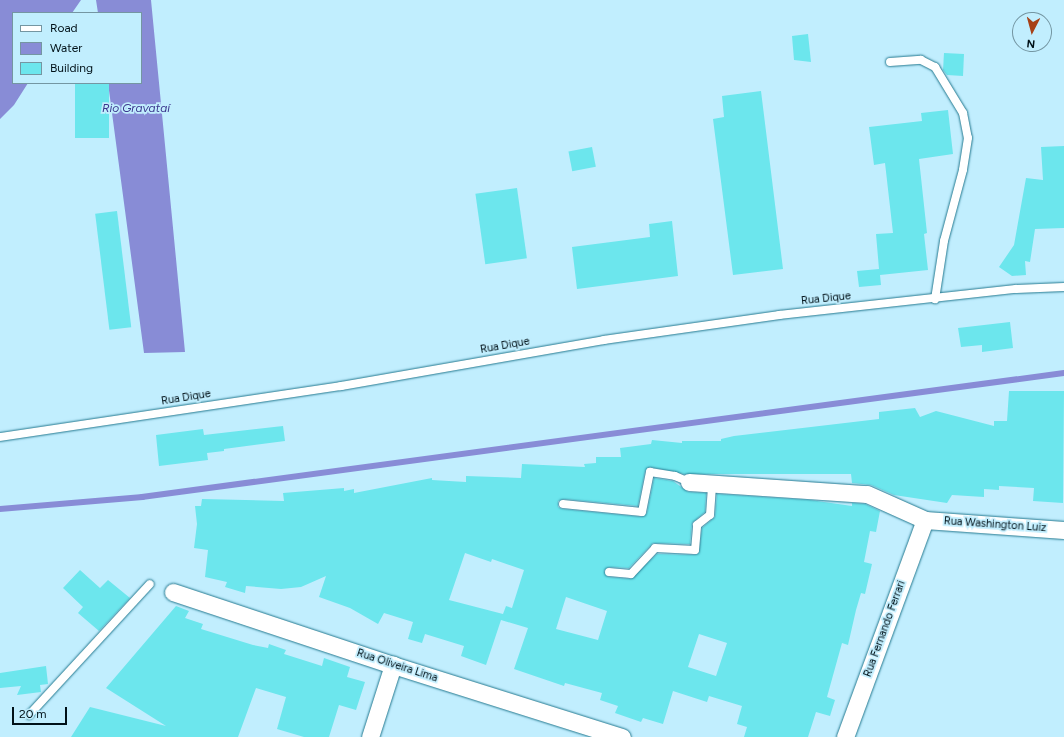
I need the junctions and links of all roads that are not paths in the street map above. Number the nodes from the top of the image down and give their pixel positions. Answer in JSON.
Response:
{"nodes":[{"id":1,"x":890,"y":62,"type":"dead end"},
{"id":2,"x":1064,"y":287,"type":"edge"},
{"id":3,"x":935,"y":299,"type":"junction"},
{"id":4,"x":0,"y":437,"type":"edge"},
{"id":5,"x":689,"y":482,"type":"joint"},
{"id":6,"x":712,"y":484,"type":"junction"},
{"id":7,"x":563,"y":504,"type":"dead end"},
{"id":8,"x":925,"y":520,"type":"junction"},
{"id":9,"x":1064,"y":530,"type":"edge"},
{"id":10,"x":609,"y":572,"type":"dead end"},
{"id":11,"x":150,"y":584,"type":"dead end"},
{"id":12,"x":173,"y":592,"type":"dead end"},
{"id":13,"x":393,"y":665,"type":"junction"},
{"id":14,"x":28,"y":715,"type":"dead end"},
{"id":15,"x":370,"y":737,"type":"edge"},
{"id":16,"x":622,"y":737,"type":"edge"},
{"id":17,"x":845,"y":737,"type":"edge"}],
"edges":[{"from":1,"to":3,"type":"lane"},
{"from":2,"to":3,"type":"lane","name":"Rua Dique"},
{"from":3,"to":4,"type":"lane","name":"Rua Dique"},
{"from":5,"to":6,"type":"street"},
{"from":5,"to":7,"type":"lane"},
{"from":6,"to":8,"type":"street"},
{"from":6,"to":10,"type":"lane"},
{"from":8,"to":9,"type":"street","name":"Rua Washington Luiz"},
{"from":8,"to":17,"type":"street","name":"Rua Fernando Ferrari"},
{"from":11,"to":14,"type":"lane"},
{"from":12,"to":13,"type":"street","name":"Rua Oliveira Lima"},
{"from":13,"to":15,"type":"street"},
{"from":13,"to":16,"type":"street","name":"Rua Oliveira Lima"}]}
